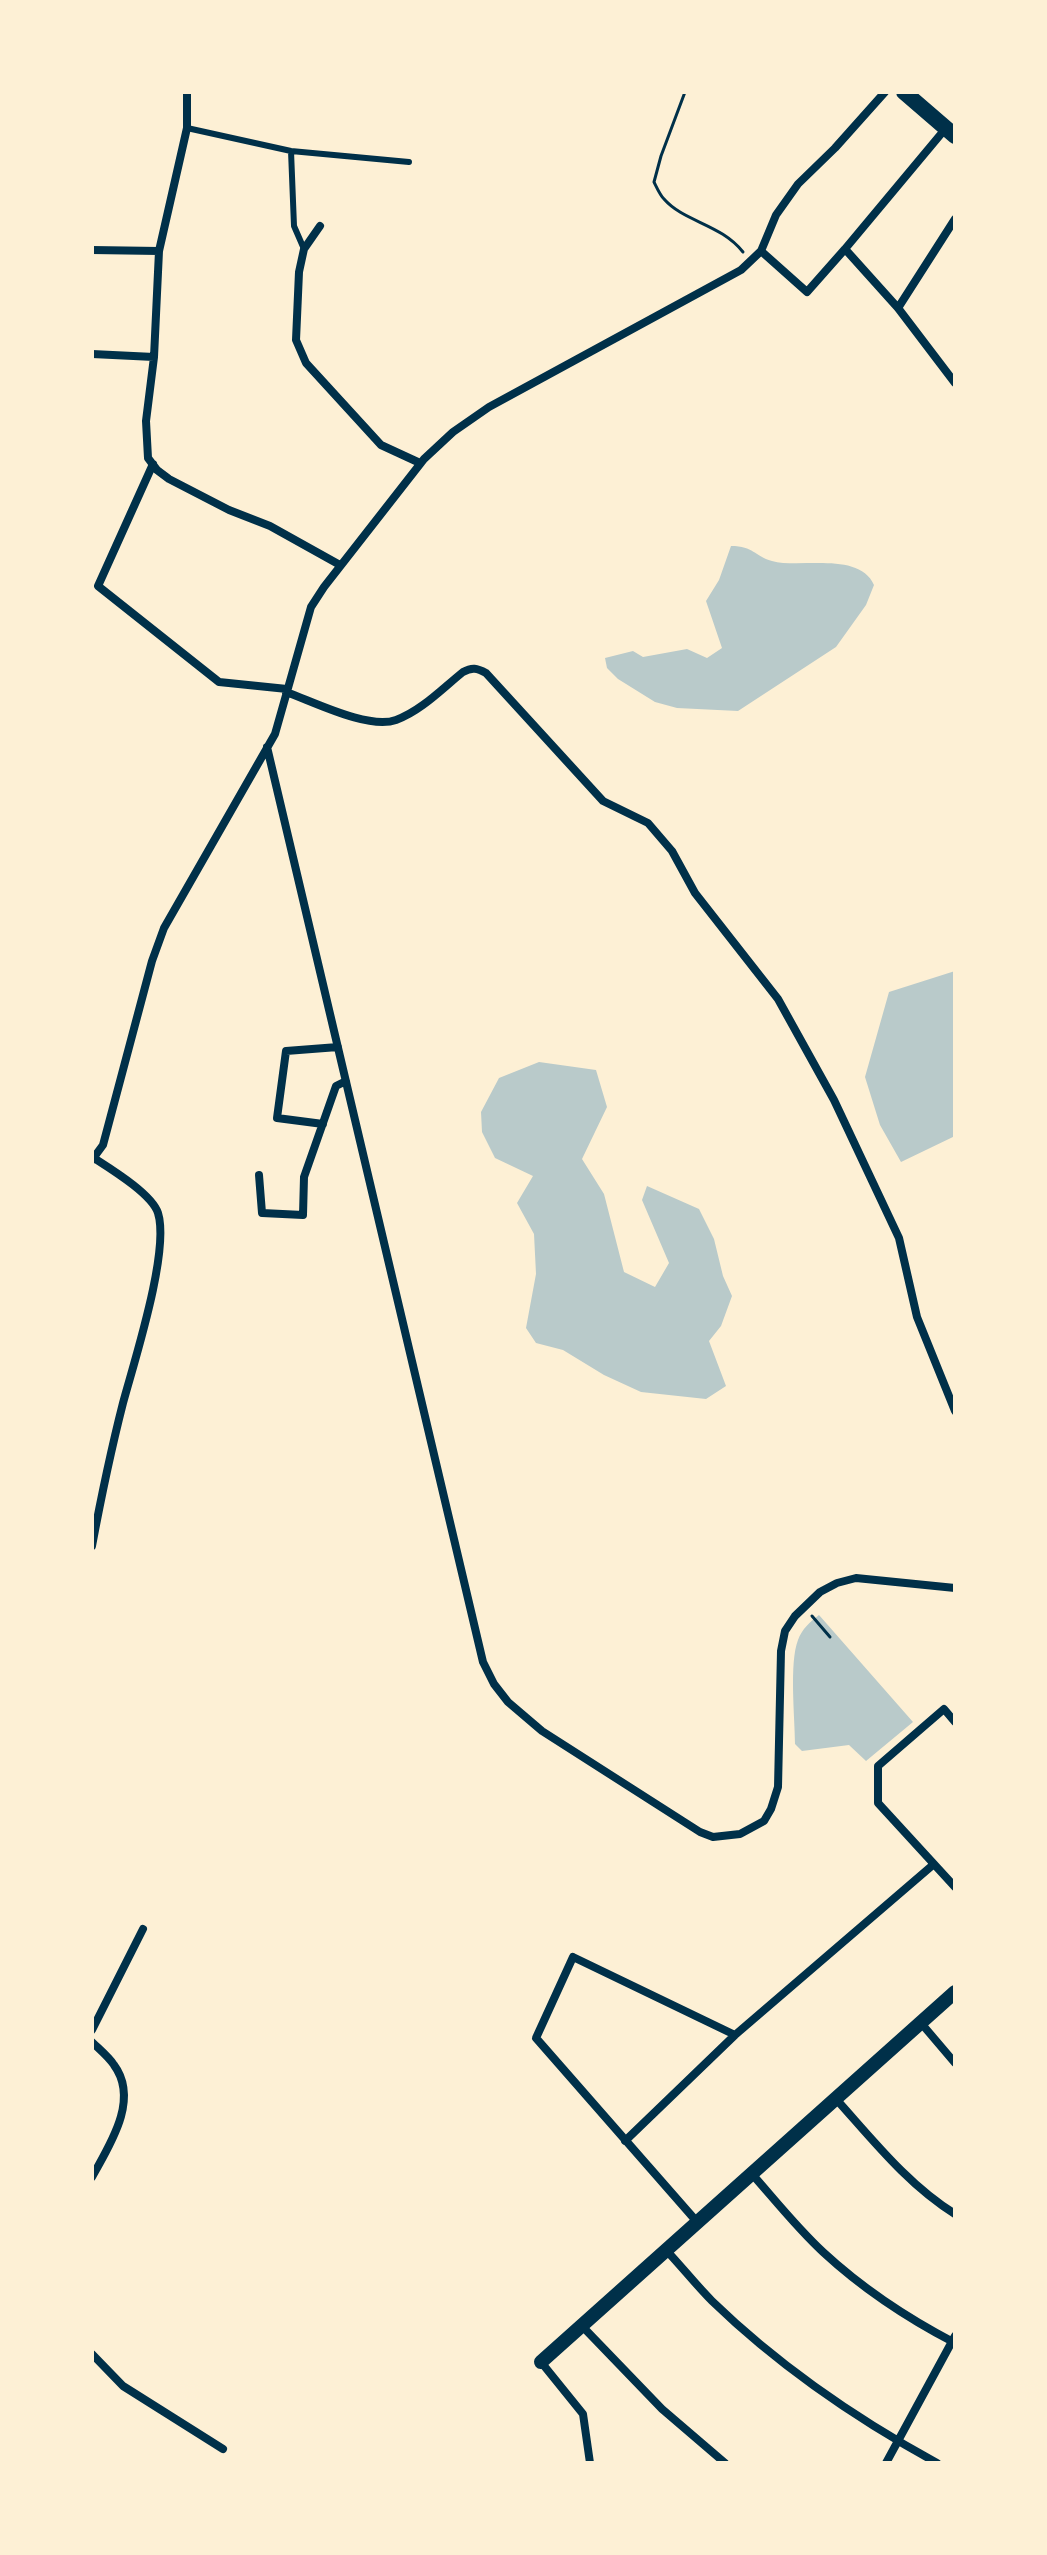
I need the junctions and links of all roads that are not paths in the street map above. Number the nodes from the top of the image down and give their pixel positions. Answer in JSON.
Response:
{"nodes":[{"id":1,"x":187,"y":92,"type":"edge"},
{"id":2,"x":885,"y":92,"type":"edge"},
{"id":3,"x":904,"y":92,"type":"edge"},
{"id":4,"x":187,"y":128,"type":"junction"},
{"id":5,"x":950,"y":132,"type":"edge"},
{"id":6,"x":291,"y":151,"type":"junction"},
{"id":7,"x":409,"y":162,"type":"dead end"},
{"id":8,"x":955,"y":219,"type":"edge"},
{"id":9,"x":320,"y":226,"type":"dead end"},
{"id":10,"x":304,"y":249,"type":"junction"},
{"id":11,"x":845,"y":249,"type":"junction"},
{"id":12,"x":92,"y":250,"type":"edge"},
{"id":13,"x":159,"y":251,"type":"junction"},
{"id":14,"x":761,"y":251,"type":"junction"},
{"id":15,"x":898,"y":308,"type":"junction"},
{"id":16,"x":92,"y":354,"type":"edge"},
{"id":17,"x":154,"y":357,"type":"junction"},
{"id":18,"x":955,"y":383,"type":"edge"},
{"id":19,"x":420,"y":463,"type":"junction"},
{"id":20,"x":153,"y":464,"type":"junction"},
{"id":21,"x":340,"y":565,"type":"junction"},
{"id":22,"x":287,"y":691,"type":"junction"},
{"id":23,"x":267,"y":747,"type":"junction"},
{"id":24,"x":338,"y":1047,"type":"junction"},
{"id":25,"x":346,"y":1081,"type":"junction"},
{"id":26,"x":323,"y":1124,"type":"junction"},
{"id":27,"x":93,"y":1159,"type":"edge"},
{"id":28,"x":259,"y":1175,"type":"dead end"},
{"id":29,"x":955,"y":1411,"type":"edge"},
{"id":30,"x":92,"y":1546,"type":"edge"},
{"id":31,"x":955,"y":1588,"type":"edge"},
{"id":32,"x":955,"y":1722,"type":"edge"},
{"id":33,"x":934,"y":1864,"type":"junction"},
{"id":34,"x":955,"y":1887,"type":"edge"},
{"id":35,"x":143,"y":1929,"type":"dead end"},
{"id":36,"x":955,"y":1992,"type":"edge"},
{"id":37,"x":921,"y":2023,"type":"junction"},
{"id":38,"x":92,"y":2030,"type":"edge"},
{"id":39,"x":735,"y":2035,"type":"junction"},
{"id":40,"x":92,"y":2042,"type":"edge"},
{"id":41,"x":955,"y":2063,"type":"edge"},
{"id":42,"x":836,"y":2099,"type":"junction"},
{"id":43,"x":625,"y":2141,"type":"junction"},
{"id":44,"x":752,"y":2174,"type":"junction"},
{"id":45,"x":92,"y":2177,"type":"edge"},
{"id":46,"x":955,"y":2214,"type":"edge"},
{"id":47,"x":698,"y":2223,"type":"junction"},
{"id":48,"x":666,"y":2250,"type":"junction"},
{"id":49,"x":582,"y":2326,"type":"junction"},
{"id":50,"x":954,"y":2340,"type":"edge"},
{"id":51,"x":92,"y":2354,"type":"edge"},
{"id":52,"x":541,"y":2362,"type":"joint"},
{"id":53,"x":898,"y":2442,"type":"junction"},
{"id":54,"x":223,"y":2449,"type":"dead end"},
{"id":55,"x":590,"y":2463,"type":"edge"},
{"id":56,"x":725,"y":2463,"type":"edge"},
{"id":57,"x":886,"y":2463,"type":"edge"},
{"id":58,"x":937,"y":2463,"type":"edge"}],
"edges":[{"from":1,"to":4,"type":"street"},
{"from":2,"to":14,"type":"street"},
{"from":3,"to":5,"type":"main road"},
{"from":4,"to":6,"type":"lane"},
{"from":4,"to":13,"type":"street"},
{"from":5,"to":11,"type":"street"},
{"from":6,"to":7,"type":"lane"},
{"from":6,"to":10,"type":"lane"},
{"from":8,"to":15,"type":"street"},
{"from":9,"to":10,"type":"street"},
{"from":10,"to":19,"type":"street"},
{"from":11,"to":14,"type":"street"},
{"from":11,"to":15,"type":"street"},
{"from":12,"to":13,"type":"street"},
{"from":13,"to":17,"type":"street"},
{"from":14,"to":19,"type":"street"},
{"from":15,"to":18,"type":"street"},
{"from":16,"to":17,"type":"street"},
{"from":17,"to":20,"type":"street"},
{"from":19,"to":21,"type":"street"},
{"from":20,"to":21,"type":"street"},
{"from":20,"to":22,"type":"street"},
{"from":21,"to":22,"type":"street"},
{"from":22,"to":23,"type":"street"},
{"from":22,"to":29,"type":"street"},
{"from":23,"to":24,"type":"street"},
{"from":23,"to":27,"type":"street"},
{"from":24,"to":25,"type":"street"},
{"from":24,"to":26,"type":"street"},
{"from":25,"to":26,"type":"street"},
{"from":25,"to":31,"type":"street"},
{"from":26,"to":28,"type":"street"},
{"from":27,"to":30,"type":"street"},
{"from":32,"to":33,"type":"street"},
{"from":33,"to":34,"type":"street"},
{"from":33,"to":39,"type":"street"},
{"from":35,"to":38,"type":"street"},
{"from":36,"to":37,"type":"street"},
{"from":37,"to":41,"type":"street"},
{"from":37,"to":42,"type":"street"},
{"from":39,"to":43,"type":"street"},
{"from":39,"to":43,"type":"street"},
{"from":40,"to":45,"type":"street"},
{"from":42,"to":44,"type":"street"},
{"from":42,"to":46,"type":"street"},
{"from":43,"to":47,"type":"street"},
{"from":44,"to":47,"type":"street"},
{"from":44,"to":50,"type":"street"},
{"from":47,"to":48,"type":"street"},
{"from":48,"to":49,"type":"street"},
{"from":48,"to":53,"type":"street"},
{"from":49,"to":52,"type":"street"},
{"from":49,"to":56,"type":"street"},
{"from":50,"to":53,"type":"street"},
{"from":51,"to":54,"type":"street"},
{"from":52,"to":55,"type":"street"},
{"from":53,"to":57,"type":"street"},
{"from":53,"to":58,"type":"street"}]}
